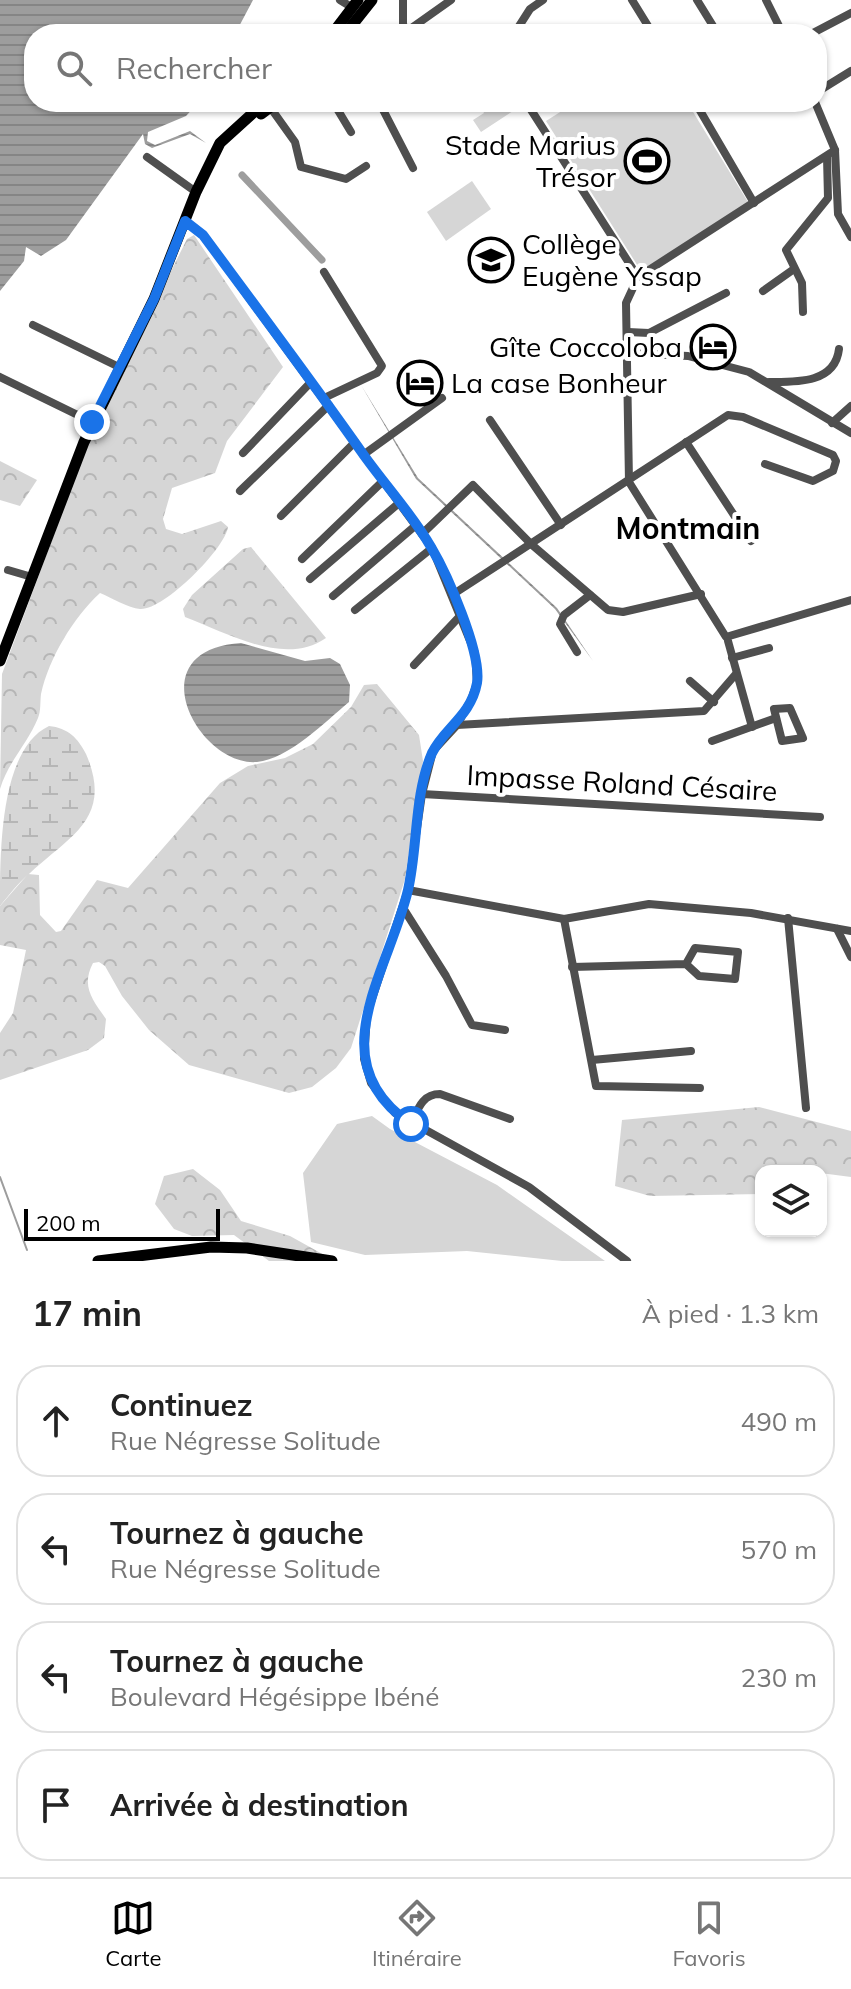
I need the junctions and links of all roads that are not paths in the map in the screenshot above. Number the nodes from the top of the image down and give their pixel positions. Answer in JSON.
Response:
{"nodes":[{"id":1,"x":340,"y":0,"type":"edge"},
{"id":2,"x":372,"y":0,"type":"edge"},
{"id":3,"x":403,"y":0,"type":"edge"},
{"id":4,"x":451,"y":0,"type":"edge"},
{"id":5,"x":543,"y":0,"type":"edge"},
{"id":6,"x":632,"y":0,"type":"edge"},
{"id":7,"x":697,"y":0,"type":"edge"},
{"id":8,"x":766,"y":0,"type":"edge"},
{"id":9,"x":357,"y":8,"type":"edge"},
{"id":10,"x":851,"y":13,"type":"edge"},
{"id":11,"x":342,"y":24,"type":"edge"},
{"id":12,"x":405,"y":24,"type":"edge"},
{"id":13,"x":418,"y":24,"type":"edge"},
{"id":14,"x":520,"y":24,"type":"edge"},
{"id":15,"x":647,"y":24,"type":"edge"},
{"id":16,"x":712,"y":24,"type":"edge"},
{"id":17,"x":778,"y":24,"type":"edge"},
{"id":18,"x":827,"y":26,"type":"edge"},
{"id":19,"x":851,"y":71,"type":"edge"},
{"id":20,"x":827,"y":86,"type":"edge"},
{"id":21,"x":261,"y":112,"type":"edge"},
{"id":22,"x":275,"y":112,"type":"edge"},
{"id":23,"x":339,"y":112,"type":"edge"},
{"id":24,"x":384,"y":112,"type":"edge"},
{"id":25,"x":532,"y":112,"type":"edge"},
{"id":26,"x":701,"y":112,"type":"edge"},
{"id":27,"x":819,"y":112,"type":"edge"},
{"id":28,"x":351,"y":132,"type":"dead end"},
{"id":29,"x":835,"y":150,"type":"junction"},
{"id":30,"x":147,"y":157,"type":"dead end"},
{"id":31,"x":827,"y":157,"type":"junction"},
{"id":32,"x":366,"y":166,"type":"dead end"},
{"id":33,"x":413,"y":168,"type":"dead end"},
{"id":34,"x":196,"y":192,"type":"junction"},
{"id":35,"x":754,"y":203,"type":"junction"},
{"id":36,"x":185,"y":221,"type":"junction"},
{"id":37,"x":850,"y":233,"type":"edge"},
{"id":38,"x":794,"y":269,"type":"junction"},
{"id":39,"x":324,"y":272,"type":"dead end"},
{"id":40,"x":638,"y":277,"type":"junction"},
{"id":41,"x":763,"y":291,"type":"dead end"},
{"id":42,"x":726,"y":293,"type":"dead end"},
{"id":43,"x":803,"y":312,"type":"dead end"},
{"id":44,"x":33,"y":325,"type":"dead end"},
{"id":45,"x":628,"y":332,"type":"junction"},
{"id":46,"x":839,"y":349,"type":"dead end"},
{"id":47,"x":628,"y":353,"type":"junction"},
{"id":48,"x":119,"y":367,"type":"junction"},
{"id":49,"x":0,"y":377,"type":"edge"},
{"id":50,"x":311,"y":382,"type":"junction"},
{"id":51,"x":766,"y":382,"type":"junction"},
{"id":52,"x":442,"y":398,"type":"dead end"},
{"id":53,"x":327,"y":401,"type":"junction"},
{"id":54,"x":851,"y":406,"type":"edge"},
{"id":55,"x":490,"y":420,"type":"dead end"},
{"id":56,"x":92,"y":422,"type":"junction"},
{"id":57,"x":832,"y":423,"type":"junction"},
{"id":58,"x":851,"y":433,"type":"edge"},
{"id":59,"x":355,"y":442,"type":"junction"},
{"id":60,"x":686,"y":442,"type":"junction"},
{"id":61,"x":243,"y":453,"type":"dead end"},
{"id":62,"x":363,"y":455,"type":"junction"},
{"id":63,"x":765,"y":464,"type":"dead end"},
{"id":64,"x":383,"y":481,"type":"junction"},
{"id":65,"x":629,"y":482,"type":"junction"},
{"id":66,"x":240,"y":491,"type":"dead end"},
{"id":67,"x":399,"y":503,"type":"junction"},
{"id":68,"x":281,"y":516,"type":"dead end"},
{"id":69,"x":561,"y":525,"type":"junction"},
{"id":70,"x":419,"y":530,"type":"junction"},
{"id":71,"x":751,"y":541,"type":"dead end"},
{"id":72,"x":531,"y":544,"type":"junction"},
{"id":73,"x":432,"y":548,"type":"junction"},
{"id":74,"x":302,"y":559,"type":"dead end"},
{"id":75,"x":8,"y":570,"type":"dead end"},
{"id":76,"x":32,"y":577,"type":"junction"},
{"id":77,"x":310,"y":579,"type":"dead end"},
{"id":78,"x":701,"y":594,"type":"junction"},
{"id":79,"x":452,"y":595,"type":"junction"},
{"id":80,"x":590,"y":595,"type":"junction"},
{"id":81,"x":333,"y":596,"type":"dead end"},
{"id":82,"x":851,"y":600,"type":"edge"},
{"id":83,"x":355,"y":610,"type":"dead end"},
{"id":84,"x":460,"y":616,"type":"junction"},
{"id":85,"x":728,"y":641,"type":"dead end"},
{"id":86,"x":769,"y":648,"type":"dead end"},
{"id":87,"x":577,"y":652,"type":"dead end"},
{"id":88,"x":732,"y":658,"type":"junction"},
{"id":89,"x":0,"y":661,"type":"edge"},
{"id":90,"x":414,"y":665,"type":"dead end"},
{"id":91,"x":735,"y":675,"type":"junction"},
{"id":92,"x":690,"y":681,"type":"dead end"},
{"id":93,"x":714,"y":702,"type":"junction"},
{"id":94,"x":776,"y":718,"type":"junction"},
{"id":95,"x":457,"y":725,"type":"junction"},
{"id":96,"x":752,"y":727,"type":"junction"},
{"id":97,"x":712,"y":741,"type":"dead end"},
{"id":98,"x":422,"y":794,"type":"junction"},
{"id":99,"x":820,"y":817,"type":"dead end"},
{"id":100,"x":408,"y":890,"type":"junction"},
{"id":101,"x":403,"y":908,"type":"junction"},
{"id":102,"x":788,"y":918,"type":"junction"},
{"id":103,"x":564,"y":919,"type":"junction"},
{"id":104,"x":837,"y":929,"type":"junction"},
{"id":105,"x":851,"y":931,"type":"edge"},
{"id":106,"x":851,"y":957,"type":"edge"},
{"id":107,"x":686,"y":964,"type":"junction"},
{"id":108,"x":572,"y":967,"type":"junction"},
{"id":109,"x":505,"y":1030,"type":"dead end"},
{"id":110,"x":691,"y":1051,"type":"dead end"},
{"id":111,"x":592,"y":1060,"type":"junction"},
{"id":112,"x":700,"y":1088,"type":"dead end"},
{"id":113,"x":806,"y":1108,"type":"dead end"},
{"id":114,"x":510,"y":1119,"type":"dead end"},
{"id":115,"x":411,"y":1124,"type":"junction"},
{"id":116,"x":98,"y":1261,"type":"edge"},
{"id":117,"x":332,"y":1261,"type":"edge"},
{"id":118,"x":627,"y":1261,"type":"edge"}],
"edges":[{"from":1,"to":9,"type":"street"},
{"from":2,"to":9,"type":"main road"},
{"from":3,"to":12,"type":"street"},
{"from":4,"to":13,"type":"street"},
{"from":5,"to":14,"type":"street"},
{"from":6,"to":15,"type":"street"},
{"from":7,"to":16,"type":"street"},
{"from":8,"to":17,"type":"street"},
{"from":9,"to":11,"type":"main road"},
{"from":10,"to":18,"type":"street"},
{"from":19,"to":20,"type":"street"},
{"from":21,"to":34,"type":"main road"},
{"from":22,"to":32,"type":"street"},
{"from":23,"to":28,"type":"street"},
{"from":24,"to":33,"type":"street"},
{"from":25,"to":40,"type":"street"},
{"from":26,"to":35,"type":"street"},
{"from":27,"to":29,"type":"street"},
{"from":29,"to":31,"type":"street"},
{"from":29,"to":37,"type":"street"},
{"from":30,"to":34,"type":"street"},
{"from":31,"to":35,"type":"street"},
{"from":31,"to":38,"type":"street"},
{"from":34,"to":36,"type":"main road"},
{"from":35,"to":40,"type":"street"},
{"from":36,"to":48,"type":"main road"},
{"from":36,"to":50,"type":"street"},
{"from":38,"to":41,"type":"street"},
{"from":38,"to":43,"type":"street"},
{"from":39,"to":53,"type":"street"},
{"from":40,"to":45,"type":"street"},
{"from":42,"to":45,"type":"street"},
{"from":44,"to":48,"type":"street"},
{"from":45,"to":47,"type":"street"},
{"from":46,"to":51,"type":"street"},
{"from":47,"to":51,"type":"street"},
{"from":47,"to":65,"type":"street"},
{"from":48,"to":56,"type":"main road"},
{"from":49,"to":56,"type":"street"},
{"from":50,"to":53,"type":"street"},
{"from":50,"to":61,"type":"street"},
{"from":51,"to":57,"type":"street"},
{"from":52,"to":62,"type":"street"},
{"from":53,"to":59,"type":"street"},
{"from":53,"to":66,"type":"street"},
{"from":54,"to":57,"type":"street"},
{"from":55,"to":69,"type":"street"},
{"from":56,"to":76,"type":"main road"},
{"from":57,"to":58,"type":"street"},
{"from":59,"to":62,"type":"street"},
{"from":59,"to":68,"type":"street"},
{"from":60,"to":63,"type":"street"},
{"from":60,"to":65,"type":"street"},
{"from":60,"to":71,"type":"street"},
{"from":62,"to":64,"type":"street"},
{"from":64,"to":67,"type":"street"},
{"from":64,"to":74,"type":"street"},
{"from":65,"to":69,"type":"street"},
{"from":65,"to":78,"type":"street"},
{"from":67,"to":70,"type":"street"},
{"from":67,"to":77,"type":"street"},
{"from":69,"to":72,"type":"street"},
{"from":70,"to":72,"type":"street"},
{"from":70,"to":73,"type":"street"},
{"from":70,"to":81,"type":"street"},
{"from":72,"to":79,"type":"street"},
{"from":72,"to":80,"type":"street"},
{"from":73,"to":79,"type":"street"},
{"from":73,"to":83,"type":"street"},
{"from":75,"to":76,"type":"street"},
{"from":76,"to":89,"type":"main road"},
{"from":78,"to":80,"type":"street"},
{"from":78,"to":82,"type":"street"},
{"from":79,"to":84,"type":"street"},
{"from":80,"to":87,"type":"street"},
{"from":84,"to":90,"type":"street"},
{"from":84,"to":95,"type":"street"},
{"from":85,"to":88,"type":"street"},
{"from":86,"to":88,"type":"street"},
{"from":88,"to":91,"type":"street"},
{"from":91,"to":93,"type":"street"},
{"from":91,"to":96,"type":"street"},
{"from":92,"to":93,"type":"street"},
{"from":93,"to":95,"type":"street"},
{"from":94,"to":94,"type":"street"},
{"from":94,"to":96,"type":"street"},
{"from":95,"to":98,"type":"street"},
{"from":96,"to":97,"type":"street"},
{"from":98,"to":99,"type":"street","name":"Impasse Roland Césaire"},
{"from":98,"to":100,"type":"street"},
{"from":100,"to":101,"type":"street"},
{"from":100,"to":103,"type":"street"},
{"from":101,"to":109,"type":"street"},
{"from":101,"to":115,"type":"street"},
{"from":102,"to":103,"type":"street"},
{"from":102,"to":104,"type":"street"},
{"from":102,"to":113,"type":"street"},
{"from":103,"to":108,"type":"street"},
{"from":104,"to":105,"type":"street"},
{"from":104,"to":106,"type":"street"},
{"from":107,"to":107,"type":"street"},
{"from":107,"to":108,"type":"street"},
{"from":108,"to":111,"type":"street"},
{"from":110,"to":111,"type":"street"},
{"from":111,"to":112,"type":"street"},
{"from":114,"to":115,"type":"street"},
{"from":115,"to":118,"type":"street"},
{"from":116,"to":117,"type":"main road"}]}
